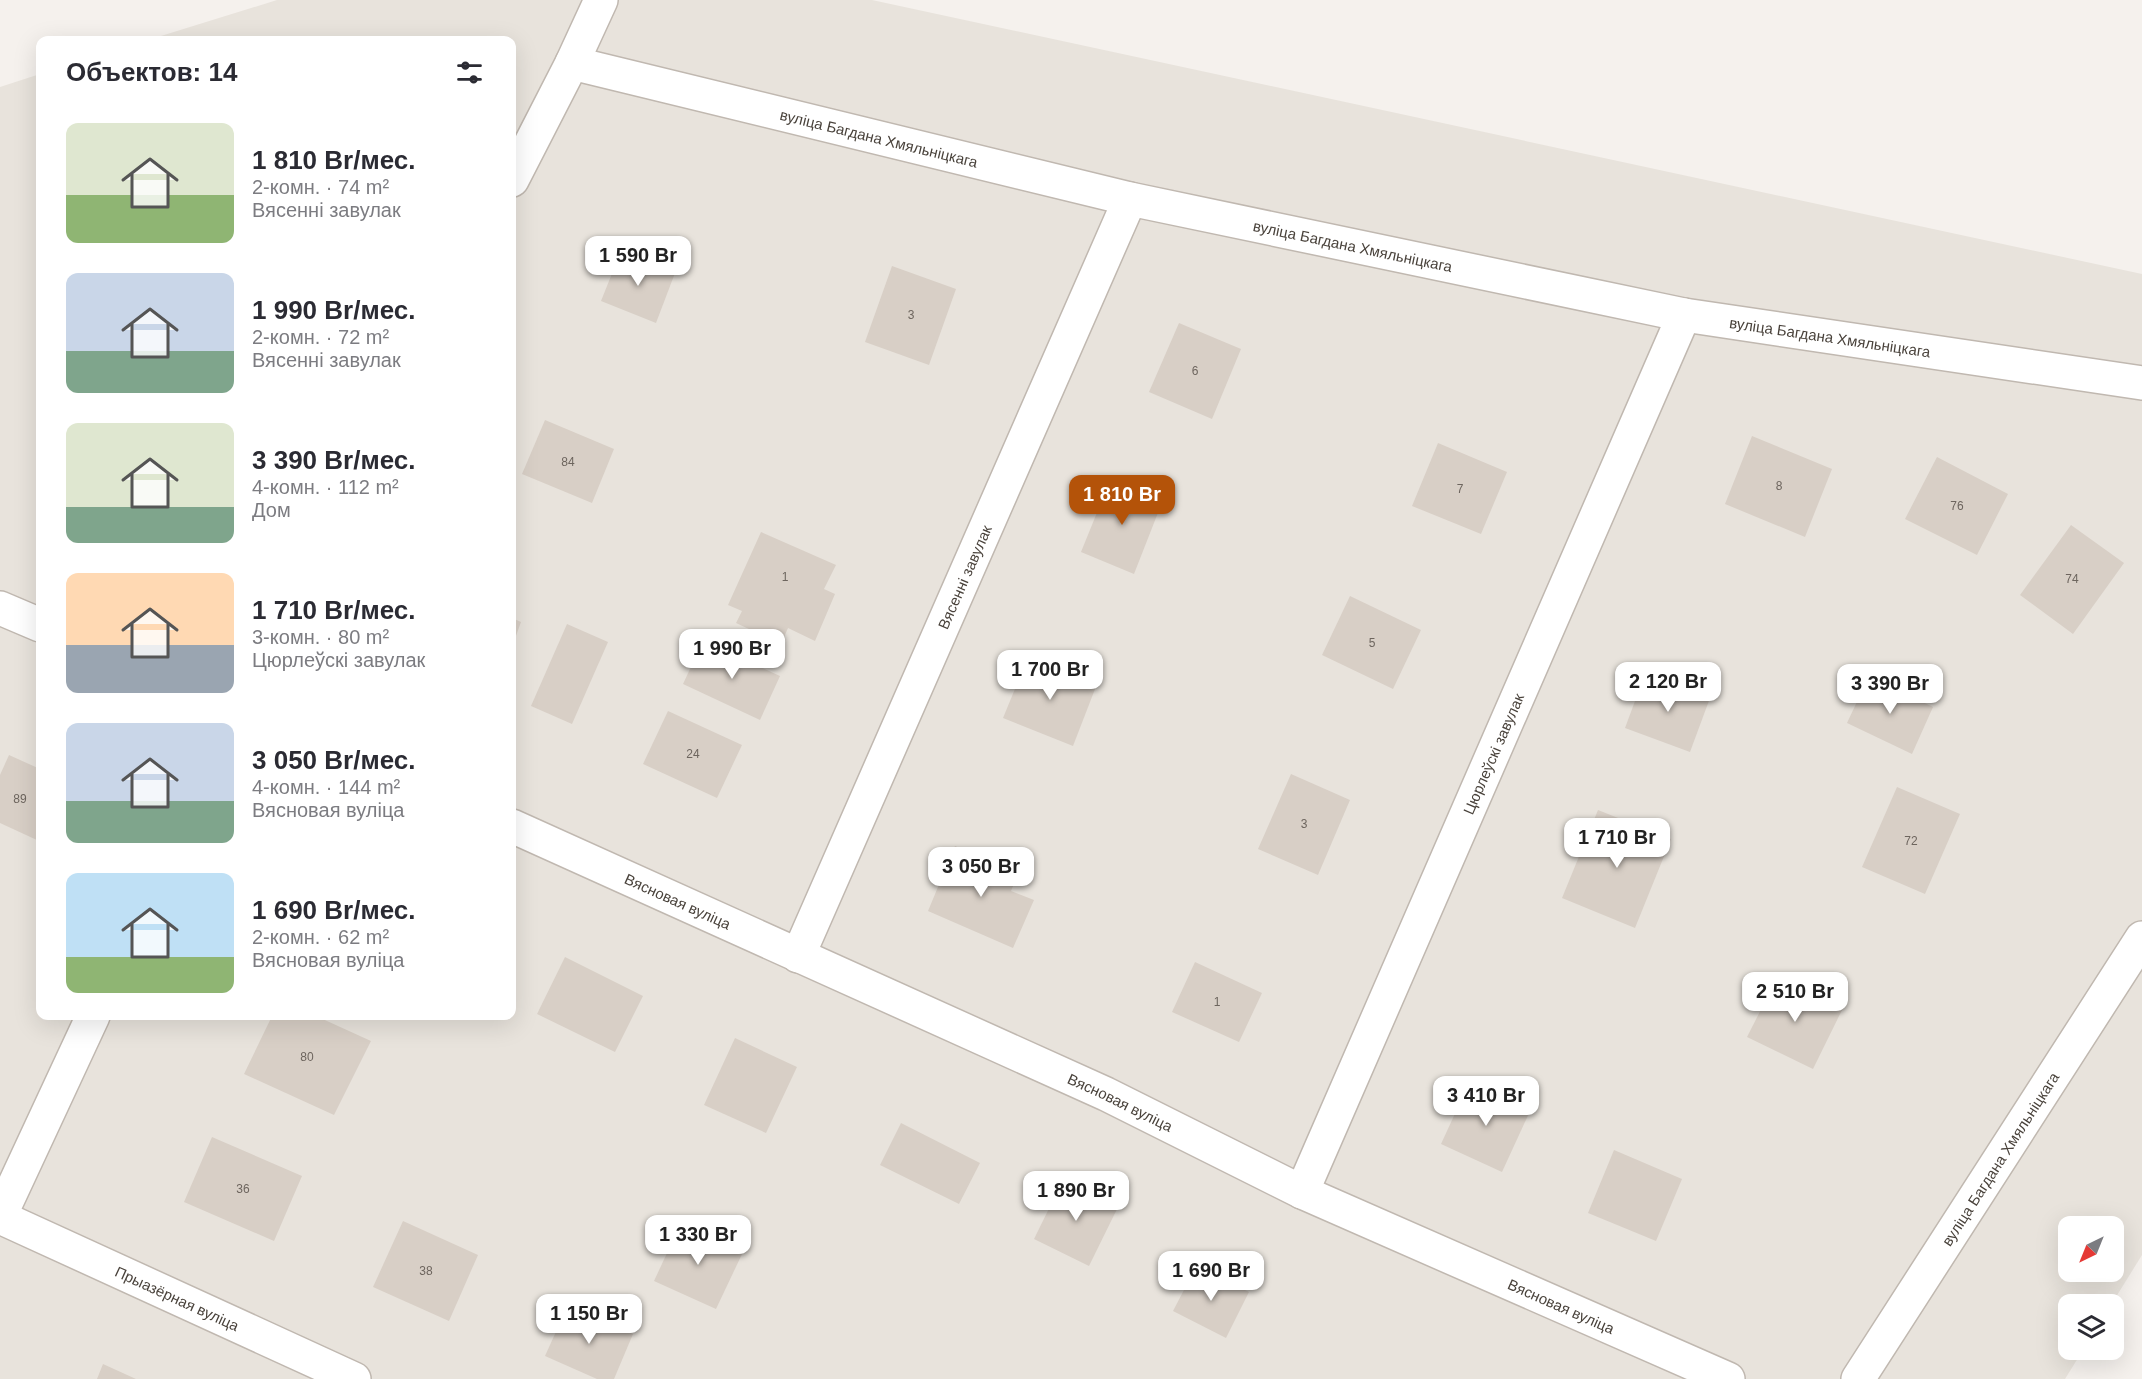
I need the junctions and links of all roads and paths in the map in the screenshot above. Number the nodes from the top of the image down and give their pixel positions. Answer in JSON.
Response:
{"nodes":[{"id":1,"x":601,"y":0,"type":"edge"},
{"id":2,"x":572,"y":63,"type":"junction"},
{"id":3,"x":516,"y":172,"type":"edge"},
{"id":4,"x":1130,"y":199,"type":"junction"},
{"id":5,"x":1684,"y":315,"type":"junction"},
{"id":6,"x":2142,"y":383,"type":"edge"},
{"id":7,"x":0,"y":608,"type":"edge"},
{"id":8,"x":36,"y":623,"type":"edge"},
{"id":9,"x":516,"y":828,"type":"edge"},
{"id":10,"x":2142,"y":939,"type":"edge"},
{"id":11,"x":798,"y":956,"type":"junction"},
{"id":12,"x":91,"y":1020,"type":"edge"},
{"id":13,"x":1302,"y":1192,"type":"junction"},
{"id":14,"x":0,"y":1216,"type":"edge"},
{"id":15,"x":354,"y":1379,"type":"edge"},
{"id":16,"x":1728,"y":1379,"type":"edge"},
{"id":17,"x":1858,"y":1379,"type":"edge"}],
"edges":[{"from":1,"to":2,"type":"street"},
{"from":2,"to":3,"type":"street"},
{"from":2,"to":4,"type":"street","name":"вуліца Багдана Хмяльніцкага"},
{"from":4,"to":5,"type":"street","name":"вуліца Багдана Хмяльніцкага"},
{"from":4,"to":11,"type":"street","name":"Вясенні завулак"},
{"from":5,"to":6,"type":"street","name":"вуліца Багдана Хмяльніцкага"},
{"from":5,"to":13,"type":"street","name":"Цюрлеўскі завулак"},
{"from":7,"to":8,"type":"street"},
{"from":9,"to":11,"type":"street","name":"Вясновая вуліца"},
{"from":10,"to":17,"type":"street","name":"вуліца Багдана Хмяльніцкага"},
{"from":11,"to":13,"type":"street","name":"Вясновая вуліца"},
{"from":12,"to":14,"type":"street"},
{"from":13,"to":16,"type":"street","name":"Вясновая вуліца"},
{"from":14,"to":15,"type":"street","name":"Прыазёрная вуліца"}]}
